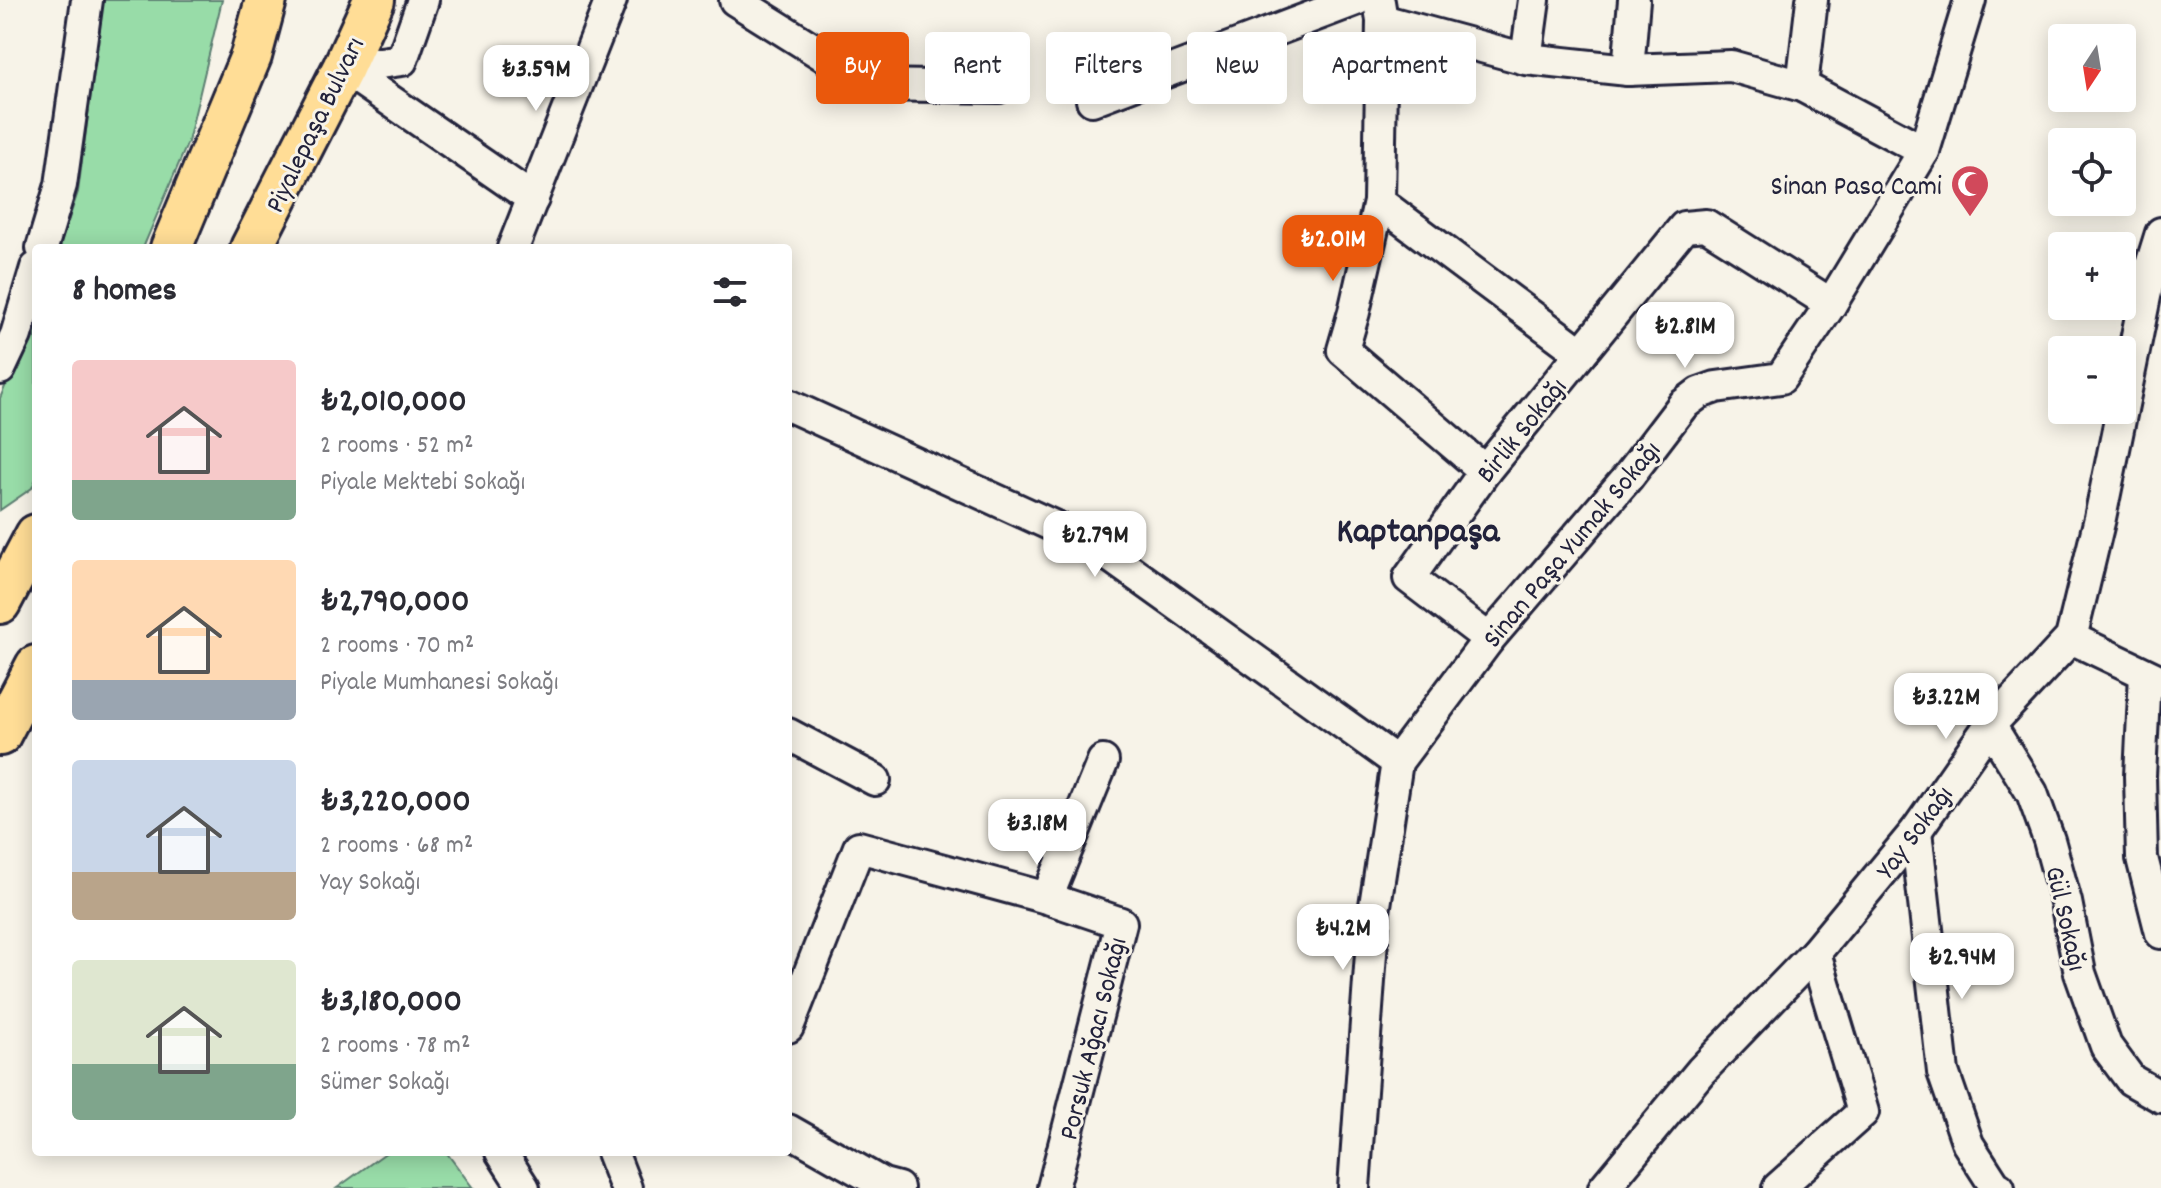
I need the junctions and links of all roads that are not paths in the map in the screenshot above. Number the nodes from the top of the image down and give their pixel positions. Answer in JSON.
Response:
{"nodes":[{"id":1,"x":87,"y":0,"type":"edge"},
{"id":2,"x":266,"y":0,"type":"edge"},
{"id":3,"x":374,"y":0,"type":"edge"},
{"id":4,"x":423,"y":0,"type":"edge"},
{"id":5,"x":611,"y":0,"type":"edge"},
{"id":6,"x":735,"y":0,"type":"edge"},
{"id":7,"x":1356,"y":0,"type":"edge"},
{"id":8,"x":1534,"y":0,"type":"edge"},
{"id":9,"x":1634,"y":0,"type":"edge"},
{"id":10,"x":1812,"y":0,"type":"edge"},
{"id":11,"x":1970,"y":0,"type":"edge"},
{"id":12,"x":1380,"y":10,"type":"edge"},
{"id":13,"x":1526,"y":59,"type":"junction"},
{"id":14,"x":343,"y":68,"type":"junction"},
{"id":15,"x":1171,"y":70,"type":"edge"},
{"id":16,"x":1628,"y":70,"type":"junction"},
{"id":17,"x":925,"y":86,"type":"edge"},
{"id":18,"x":1802,"y":86,"type":"junction"},
{"id":19,"x":1924,"y":151,"type":"junction"},
{"id":20,"x":533,"y":199,"type":"junction"},
{"id":21,"x":1379,"y":202,"type":"junction"},
{"id":22,"x":2161,"y":233,"type":"edge"},
{"id":23,"x":43,"y":244,"type":"edge"},
{"id":24,"x":173,"y":244,"type":"edge"},
{"id":25,"x":253,"y":244,"type":"edge"},
{"id":26,"x":515,"y":244,"type":"edge"},
{"id":27,"x":2157,"y":263,"type":"edge"},
{"id":28,"x":32,"y":281,"type":"edge"},
{"id":29,"x":1831,"y":304,"type":"junction"},
{"id":30,"x":1581,"y":353,"type":"junction"},
{"id":31,"x":0,"y":369,"type":"edge"},
{"id":32,"x":792,"y":407,"type":"edge"},
{"id":33,"x":1485,"y":471,"type":"junction"},
{"id":34,"x":32,"y":541,"type":"edge"},
{"id":35,"x":32,"y":543,"type":"edge"},
{"id":36,"x":0,"y":572,"type":"edge"},
{"id":37,"x":0,"y":603,"type":"edge"},
{"id":38,"x":2071,"y":638,"type":"junction"},
{"id":39,"x":1489,"y":639,"type":"junction"},
{"id":40,"x":32,"y":674,"type":"edge"},
{"id":41,"x":2153,"y":677,"type":"edge"},
{"id":42,"x":1990,"y":725,"type":"junction"},
{"id":43,"x":0,"y":735,"type":"edge"},
{"id":44,"x":792,"y":736,"type":"edge"},
{"id":45,"x":1103,"y":761,"type":"dead end"},
{"id":46,"x":1397,"y":762,"type":"junction"},
{"id":47,"x":875,"y":780,"type":"dead end"},
{"id":48,"x":1916,"y":831,"type":"junction"},
{"id":49,"x":1047,"y":898,"type":"junction"},
{"id":50,"x":2161,"y":933,"type":"edge"},
{"id":51,"x":1815,"y":953,"type":"junction"},
{"id":52,"x":792,"y":1017,"type":"edge"},
{"id":53,"x":2161,"y":1097,"type":"edge"},
{"id":54,"x":792,"y":1132,"type":"edge"},
{"id":55,"x":504,"y":1156,"type":"edge"},
{"id":56,"x":614,"y":1156,"type":"edge"},
{"id":57,"x":524,"y":1188,"type":"edge"},
{"id":58,"x":626,"y":1188,"type":"edge"},
{"id":59,"x":898,"y":1188,"type":"edge"},
{"id":60,"x":1053,"y":1188,"type":"edge"},
{"id":61,"x":1354,"y":1188,"type":"edge"},
{"id":62,"x":1604,"y":1188,"type":"edge"},
{"id":63,"x":1778,"y":1188,"type":"edge"},
{"id":64,"x":1999,"y":1188,"type":"edge"}],
"edges":[{"from":1,"to":23,"type":"street"},
{"from":2,"to":24,"type":"main road"},
{"from":3,"to":14,"type":"main road","name":"Piyalepaşa Bulvarı"},
{"from":4,"to":14,"type":"street"},
{"from":5,"to":20,"type":"street"},
{"from":6,"to":17,"type":"street"},
{"from":7,"to":15,"type":"street"},
{"from":8,"to":13,"type":"street"},
{"from":9,"to":16,"type":"street"},
{"from":10,"to":18,"type":"street"},
{"from":11,"to":19,"type":"street","name":"Sinan Paşa Yumak Sokağı"},
{"from":12,"to":13,"type":"street"},
{"from":12,"to":21,"type":"street"},
{"from":13,"to":16,"type":"street"},
{"from":14,"to":20,"type":"street"},
{"from":14,"to":25,"type":"main road","name":"Piyalepaşa Bulvarı"},
{"from":16,"to":18,"type":"street"},
{"from":18,"to":19,"type":"street"},
{"from":19,"to":29,"type":"street","name":"Sinan Paşa Yumak Sokağı"},
{"from":20,"to":26,"type":"street"},
{"from":21,"to":30,"type":"street"},
{"from":21,"to":33,"type":"street"},
{"from":22,"to":27,"type":"street","name":"Yay Sokağı"},
{"from":27,"to":38,"type":"street","name":"Yay Sokağı"},
{"from":28,"to":31,"type":"street"},
{"from":29,"to":30,"type":"street","name":"Birlik Sokağı"},
{"from":29,"to":39,"type":"street","name":"Sinan Paşa Yumak Sokağı"},
{"from":30,"to":33,"type":"street","name":"Birlik Sokağı"},
{"from":32,"to":46,"type":"street"},
{"from":33,"to":39,"type":"street","name":"Birlik Sokağı"},
{"from":34,"to":36,"type":"street"},
{"from":35,"to":37,"type":"main road"},
{"from":38,"to":41,"type":"street"},
{"from":38,"to":42,"type":"street","name":"Yay Sokağı"},
{"from":39,"to":46,"type":"street","name":"Sinan Paşa Yumak Sokağı"},
{"from":40,"to":43,"type":"main road"},
{"from":41,"to":50,"type":"street"},
{"from":42,"to":48,"type":"street","name":"Yay Sokağı"},
{"from":42,"to":53,"type":"street","name":"Gül Sokağı"},
{"from":44,"to":47,"type":"street"},
{"from":45,"to":49,"type":"street"},
{"from":46,"to":61,"type":"street","name":"Sinan Paşa Yumak Sokağı"},
{"from":48,"to":51,"type":"street","name":"Yay Sokağı"},
{"from":48,"to":64,"type":"street"},
{"from":49,"to":52,"type":"street","name":"Porsuk Ağacı Sokağı"},
{"from":49,"to":60,"type":"street","name":"Porsuk Ağacı Sokağı"},
{"from":51,"to":62,"type":"street","name":"Yay Sokağı"},
{"from":51,"to":63,"type":"street"},
{"from":54,"to":59,"type":"street"},
{"from":55,"to":57,"type":"street"},
{"from":56,"to":58,"type":"street"}]}
